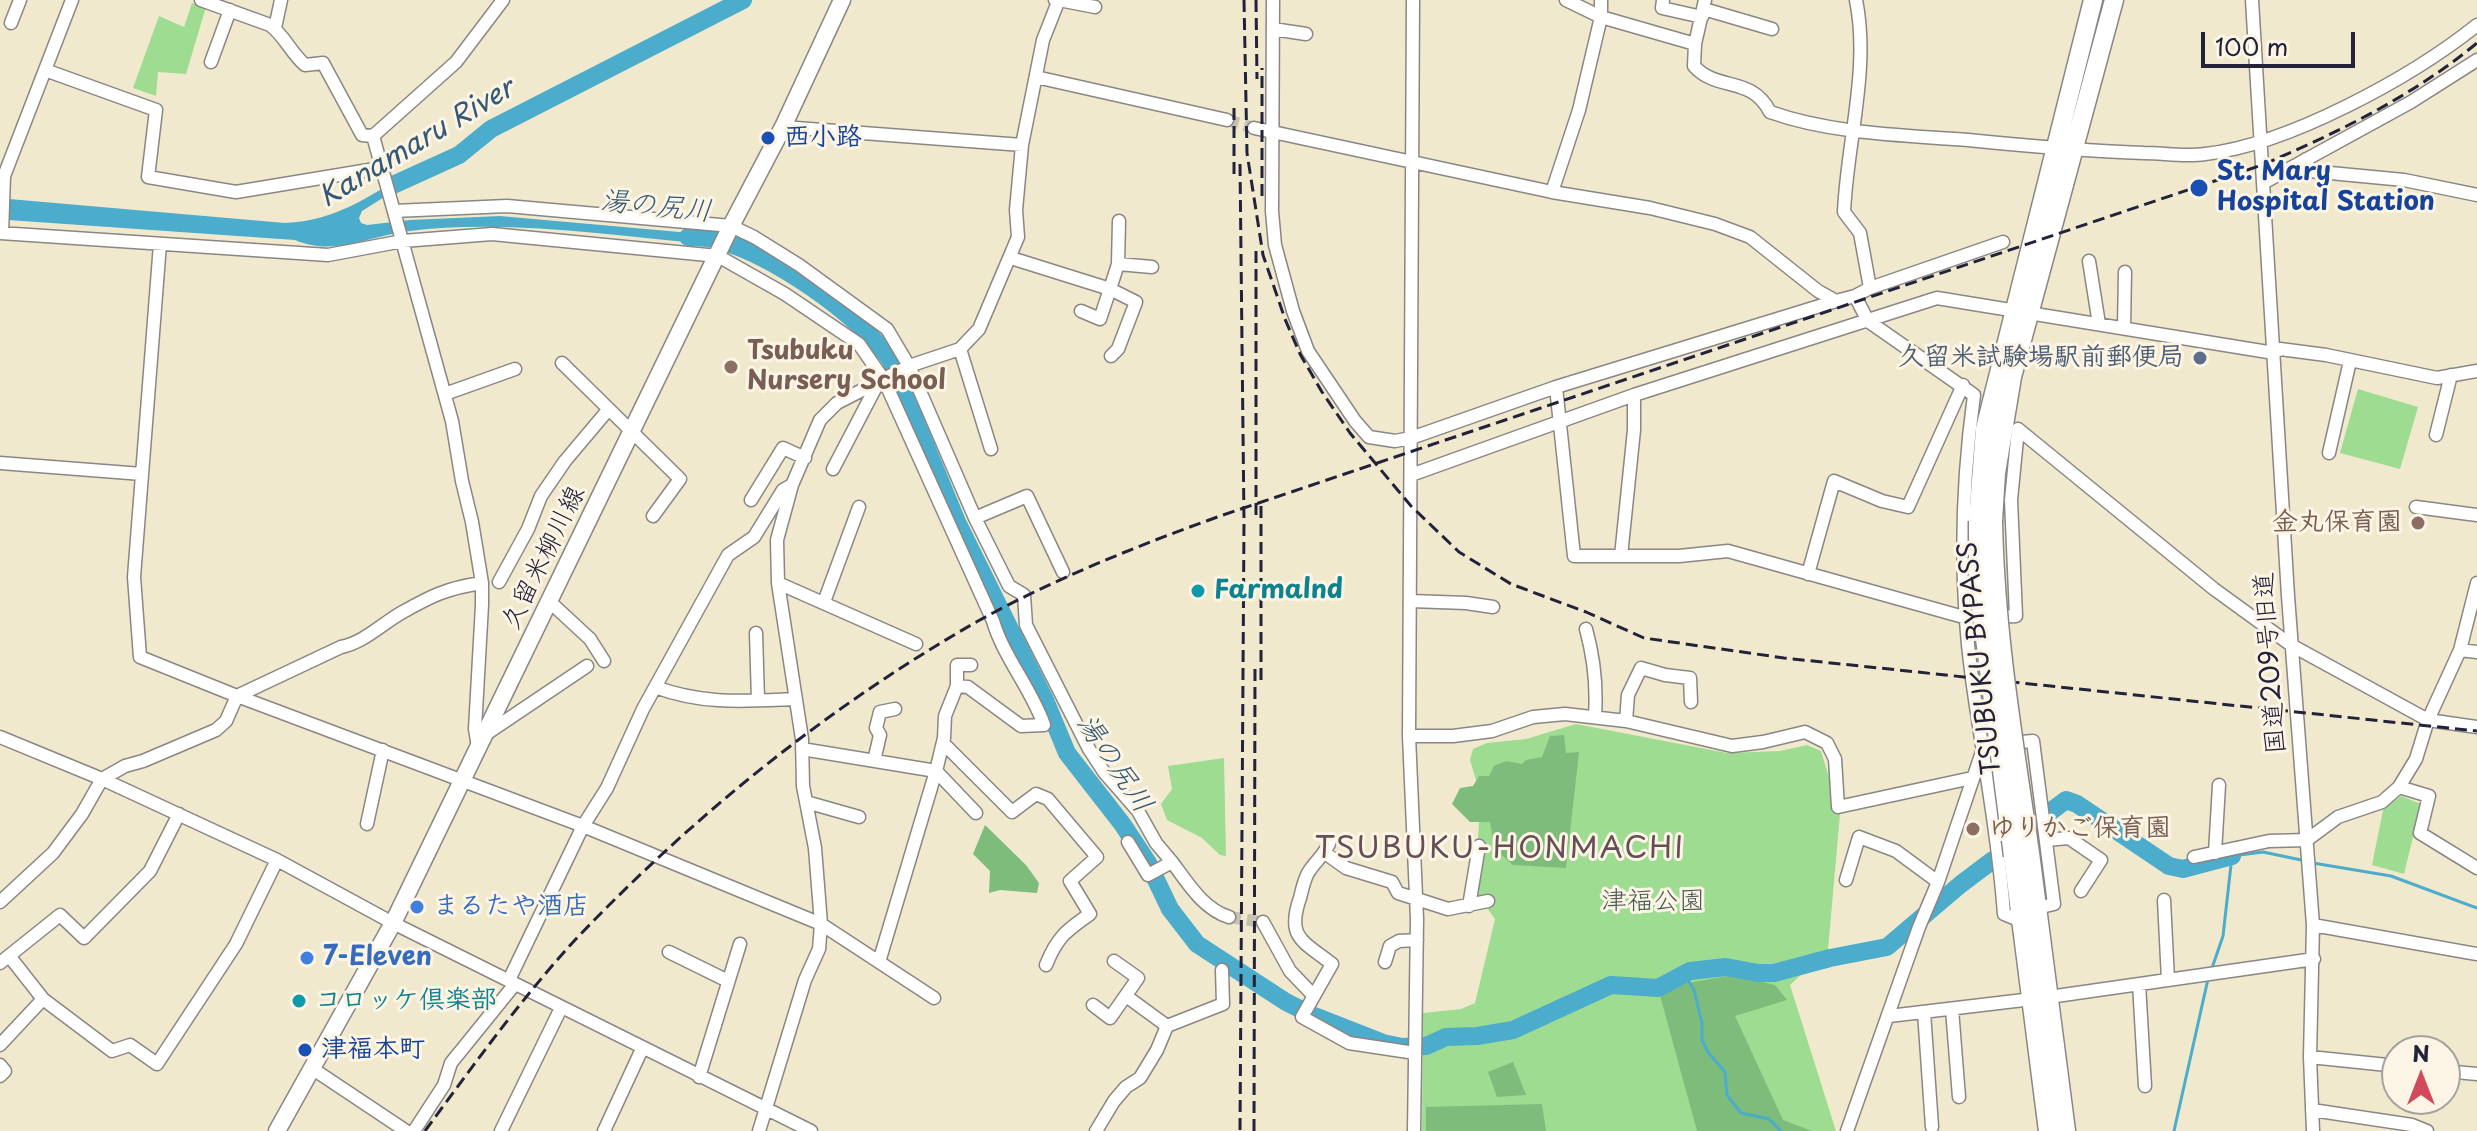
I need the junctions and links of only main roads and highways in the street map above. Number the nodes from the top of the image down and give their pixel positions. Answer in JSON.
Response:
{"nodes":[{"id":1,"x":842,"y":0,"type":"edge"},
{"id":2,"x":2093,"y":0,"type":"edge"},
{"id":3,"x":2114,"y":0,"type":"edge"},
{"id":4,"x":2065,"y":149,"type":"junction"},
{"id":5,"x":2021,"y":854,"type":"junction"},
{"id":6,"x":2040,"y":998,"type":"junction"},
{"id":7,"x":277,"y":1131,"type":"edge"},
{"id":8,"x":2048,"y":1131,"type":"edge"},
{"id":9,"x":2066,"y":1131,"type":"edge"}],
"edges":[{"from":1,"to":7,"type":"main road","name":"久留米柳川線"},
{"from":2,"to":4,"type":"highway","name":"TSUBUKU BYPASS"},
{"from":3,"to":4,"type":"highway","name":"TSUBUKU BYPASS"},
{"from":4,"to":5,"type":"highway","name":"TSUBUKU BYPASS","bridge":true},
{"from":5,"to":6,"type":"highway","name":"TSUBUKU BYPASS"},
{"from":5,"to":6,"type":"highway","name":"TSUBUKU BYPASS"},
{"from":6,"to":8,"type":"highway","name":"TSUBUKU BYPASS"},
{"from":6,"to":9,"type":"highway","name":"TSUBUKU BYPASS"}]}
